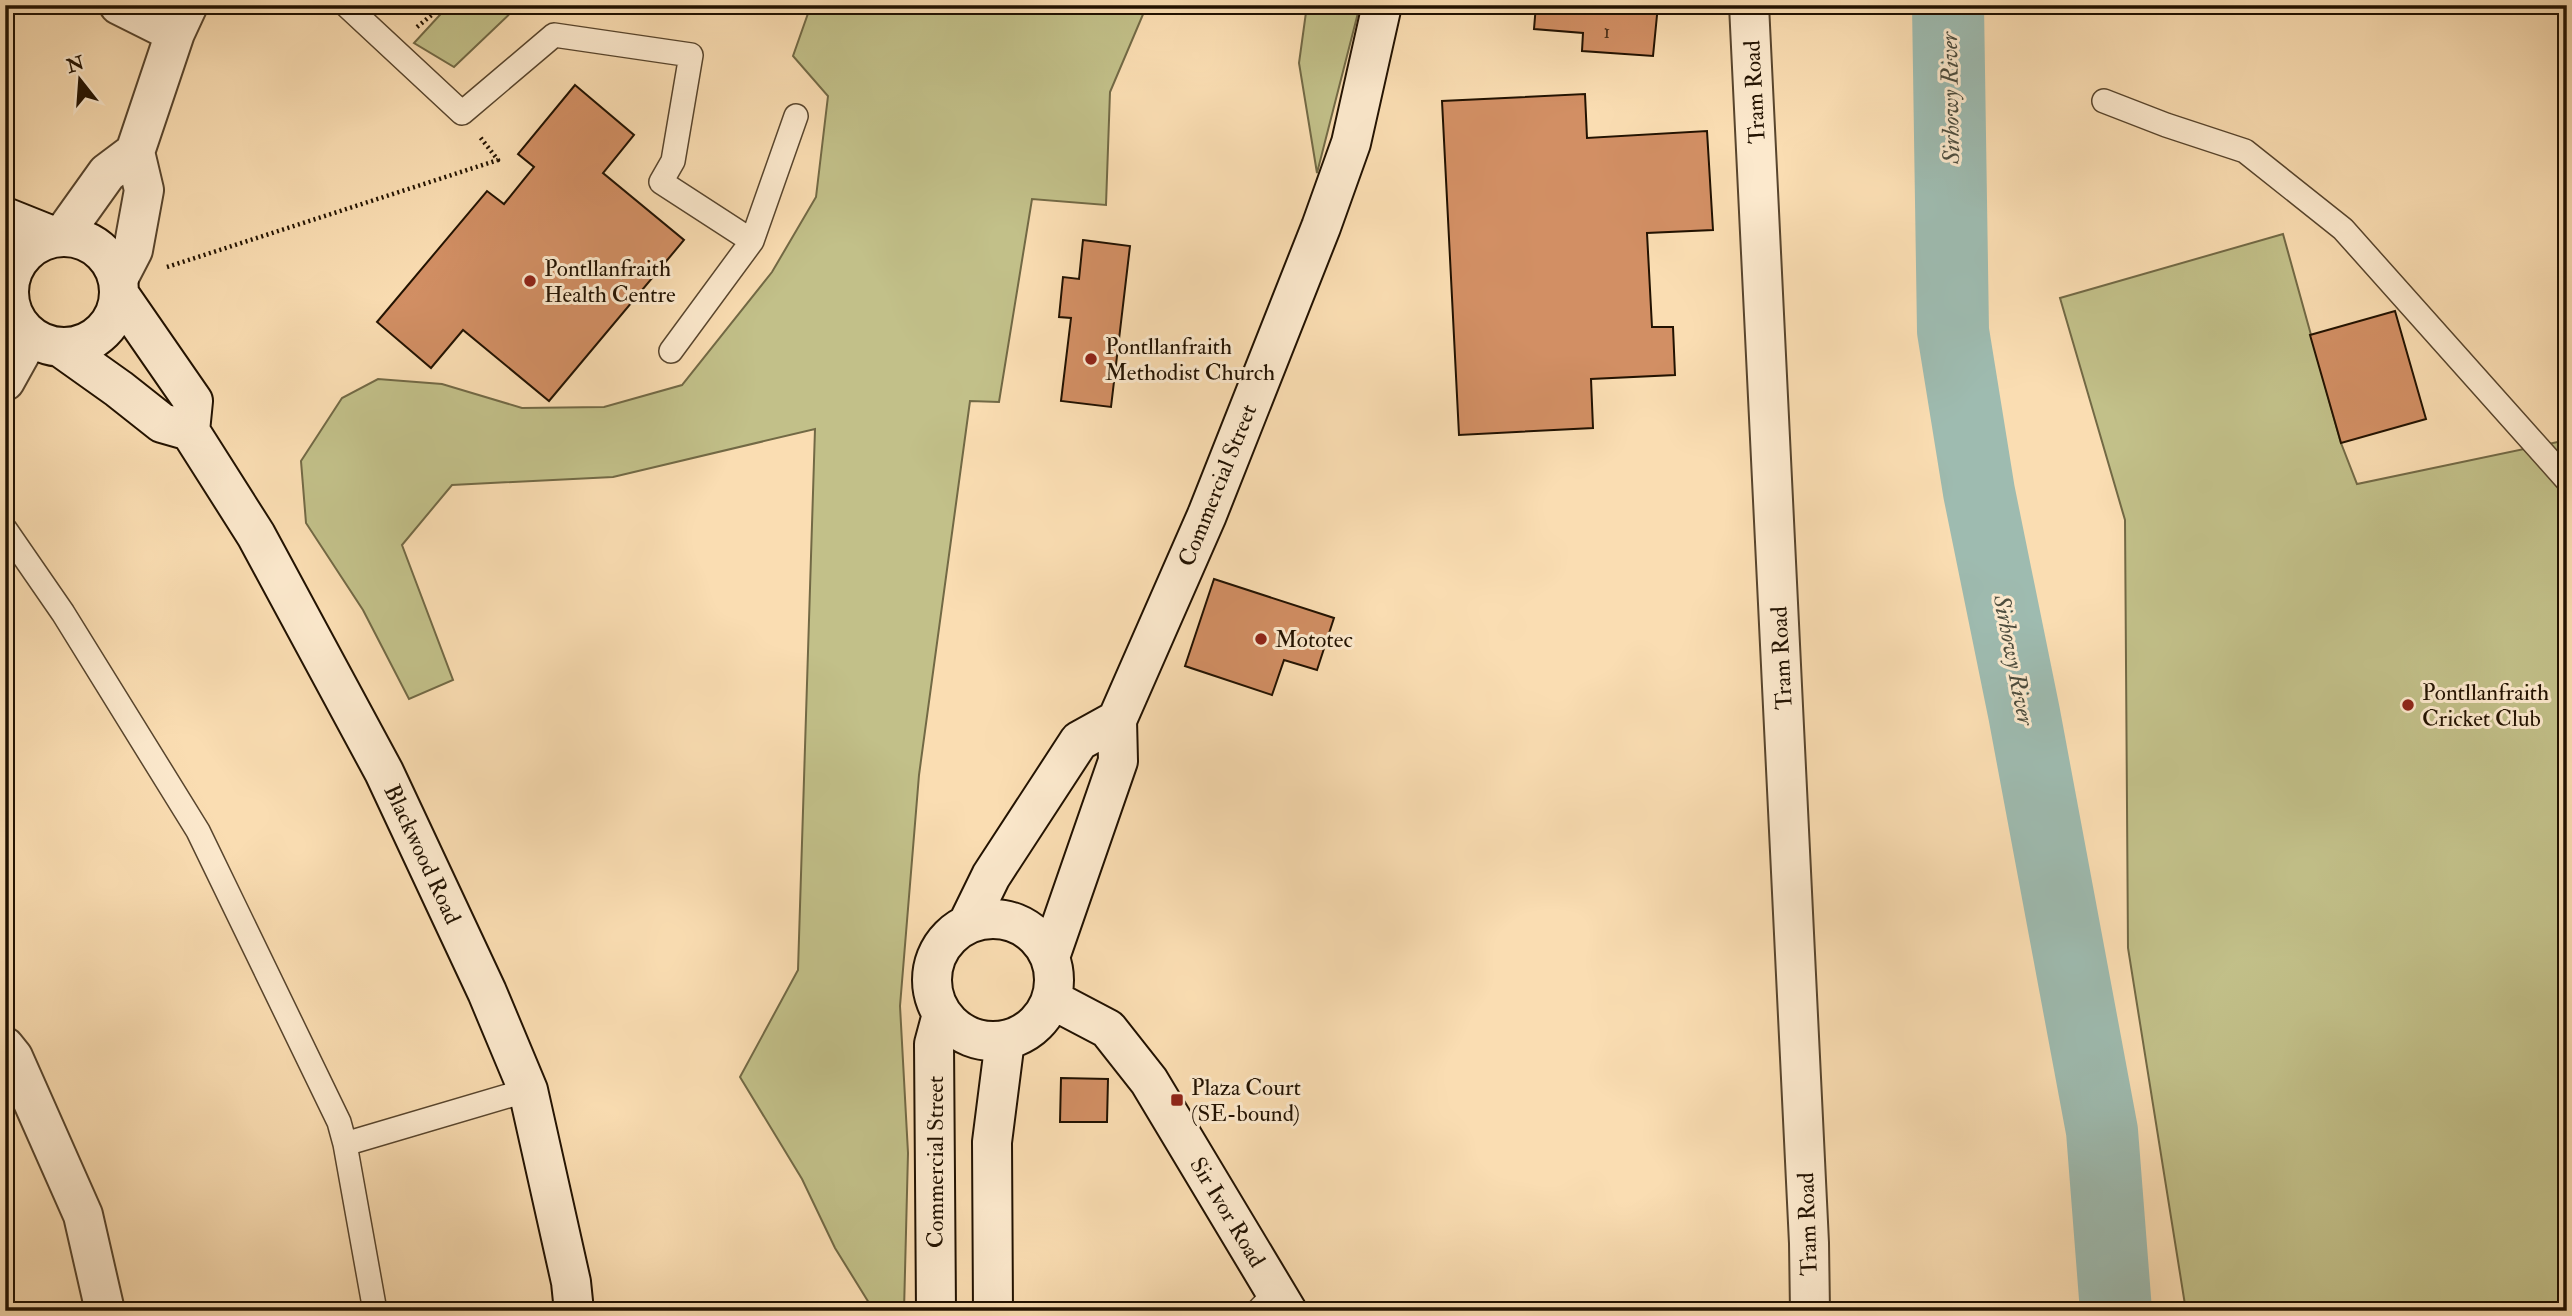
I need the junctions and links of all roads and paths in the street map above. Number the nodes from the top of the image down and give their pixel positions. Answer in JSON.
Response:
{"nodes":[{"id":1,"x":119,"y":5,"type":"edge"},
{"id":2,"x":346,"y":5,"type":"edge"},
{"id":3,"x":1382,"y":5,"type":"edge"},
{"id":4,"x":1749,"y":5,"type":"edge"},
{"id":5,"x":181,"y":19,"type":"edge"},
{"id":6,"x":2104,"y":101,"type":"dead end"},
{"id":7,"x":462,"y":113,"type":"junction"},
{"id":8,"x":796,"y":116,"type":"dead end"},
{"id":9,"x":135,"y":152,"type":"junction"},
{"id":10,"x":5,"y":217,"type":"edge"},
{"id":11,"x":58,"y":237,"type":"junction"},
{"id":12,"x":752,"y":242,"type":"junction"},
{"id":13,"x":163,"y":268,"type":"dead end"},
{"id":14,"x":118,"y":287,"type":"junction"},
{"id":15,"x":7,"y":301,"type":"edge"},
{"id":16,"x":45,"y":341,"type":"junction"},
{"id":17,"x":671,"y":351,"type":"dead end"},
{"id":18,"x":5,"y":381,"type":"edge"},
{"id":19,"x":190,"y":430,"type":"junction"},
{"id":20,"x":2567,"y":480,"type":"edge"},
{"id":21,"x":5,"y":529,"type":"edge"},
{"id":22,"x":1117,"y":720,"type":"junction"},
{"id":23,"x":968,"y":923,"type":"junction"},
{"id":24,"x":1051,"y":957,"type":"junction"},
{"id":25,"x":1051,"y":999,"type":"junction"},
{"id":26,"x":942,"y":1014,"type":"junction"},
{"id":27,"x":1005,"y":1040,"type":"junction"},
{"id":28,"x":5,"y":1047,"type":"edge"},
{"id":29,"x":528,"y":1090,"type":"junction"},
{"id":30,"x":345,"y":1144,"type":"junction"},
{"id":31,"x":1274,"y":1305,"type":"edge"},
{"id":32,"x":105,"y":1311,"type":"edge"},
{"id":33,"x":375,"y":1311,"type":"edge"},
{"id":34,"x":574,"y":1311,"type":"edge"},
{"id":35,"x":936,"y":1311,"type":"edge"},
{"id":36,"x":993,"y":1311,"type":"edge"},
{"id":37,"x":1810,"y":1311,"type":"edge"}],
"edges":[{"from":1,"to":5,"type":"main road"},
{"from":2,"to":7,"type":"lane"},
{"from":3,"to":22,"type":"main road","name":"Commercial Street"},
{"from":4,"to":37,"type":"main road","name":"Tram Road"},
{"from":5,"to":9,"type":"main road"},
{"from":6,"to":20,"type":"lane"},
{"from":7,"to":12,"type":"lane"},
{"from":7,"to":13,"type":"path"},
{"from":8,"to":12,"type":"lane"},
{"from":9,"to":11,"type":"main road"},
{"from":9,"to":14,"type":"main road"},
{"from":10,"to":11,"type":"main road"},
{"from":11,"to":14,"type":"main road"},
{"from":11,"to":15,"type":"main road"},
{"from":12,"to":17,"type":"lane"},
{"from":14,"to":16,"type":"main road"},
{"from":14,"to":19,"type":"main road"},
{"from":15,"to":16,"type":"main road"},
{"from":16,"to":18,"type":"main road"},
{"from":16,"to":19,"type":"main road"},
{"from":19,"to":29,"type":"main road","name":"Blackwood Road"},
{"from":21,"to":30,"type":"lane"},
{"from":22,"to":23,"type":"main road"},
{"from":22,"to":24,"type":"main road","name":"Commercial Street"},
{"from":23,"to":24,"type":"main road"},
{"from":23,"to":26,"type":"main road"},
{"from":24,"to":25,"type":"main road","name":"Commercial Street"},
{"from":25,"to":27,"type":"main road"},
{"from":25,"to":31,"type":"main road","name":"Sir Ivor Road"},
{"from":26,"to":27,"type":"main road"},
{"from":26,"to":35,"type":"main road","name":"Commercial Street"},
{"from":27,"to":36,"type":"main road"},
{"from":28,"to":32,"type":"main road"},
{"from":29,"to":30,"type":"lane"},
{"from":29,"to":34,"type":"main road","name":"Blackwood Road"},
{"from":30,"to":33,"type":"lane"}]}
